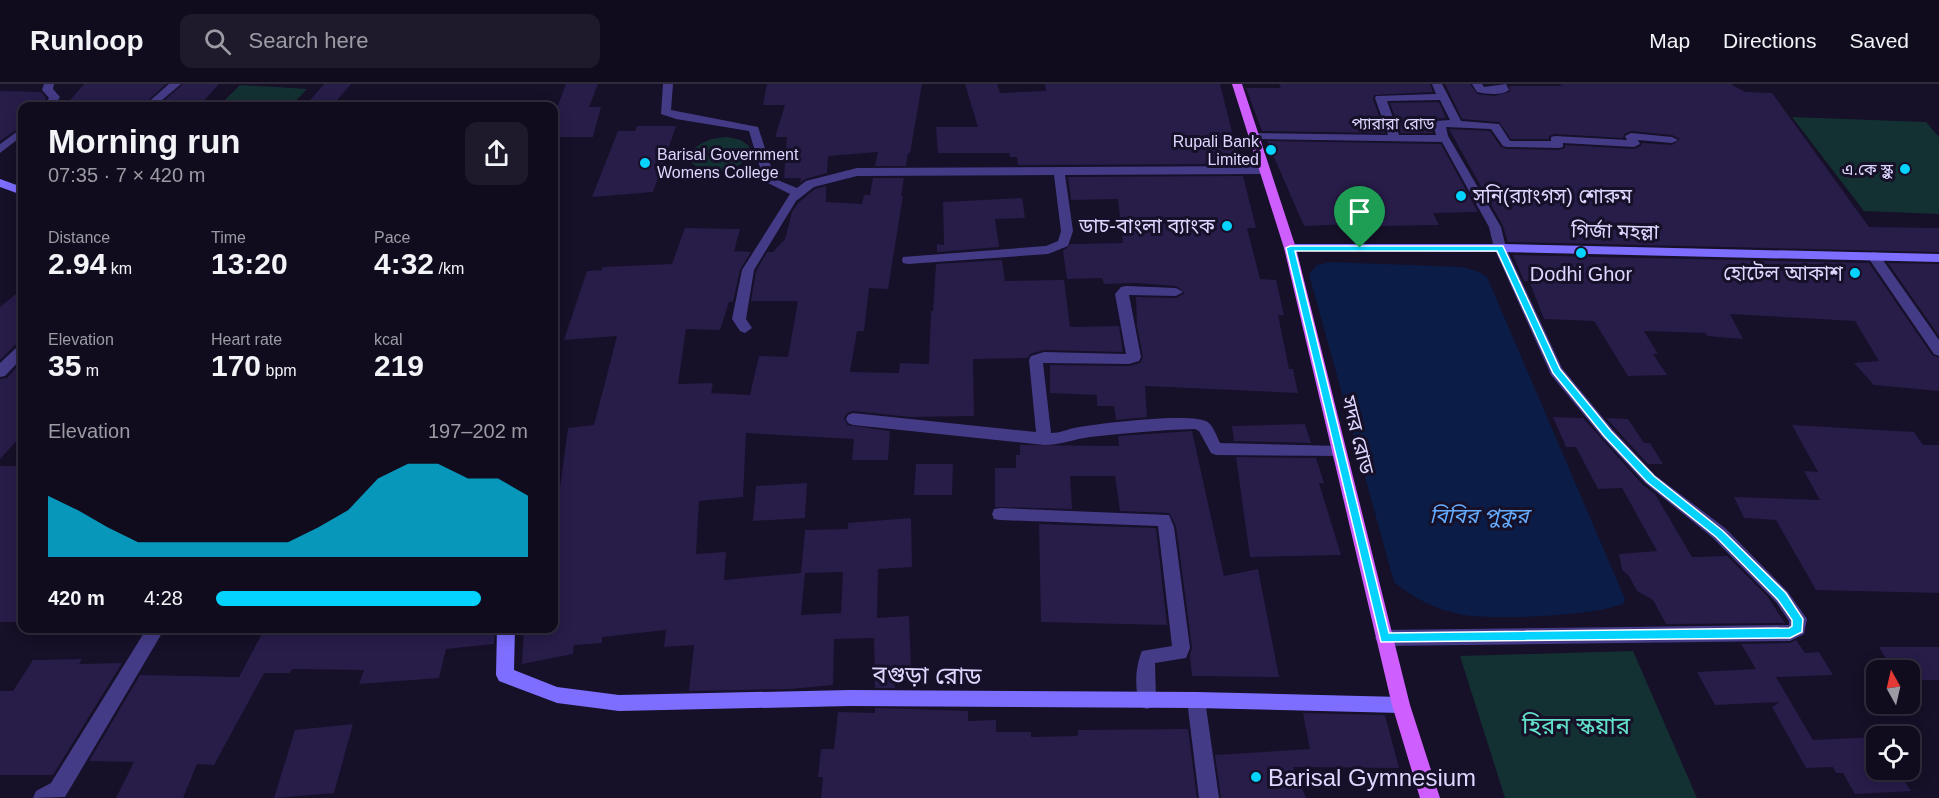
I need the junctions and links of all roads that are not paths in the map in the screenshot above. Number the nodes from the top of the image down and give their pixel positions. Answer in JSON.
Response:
{"nodes":[{"id":1,"x":49,"y":84,"type":"edge"},
{"id":2,"x":176,"y":84,"type":"edge"},
{"id":3,"x":668,"y":84,"type":"edge"},
{"id":4,"x":1237,"y":84,"type":"edge"},
{"id":5,"x":1413,"y":84,"type":"edge"},
{"id":6,"x":1437,"y":84,"type":"edge"},
{"id":7,"x":1477,"y":84,"type":"edge"},
{"id":8,"x":1501,"y":84,"type":"edge"},
{"id":9,"x":1421,"y":97,"type":"junction"},
{"id":10,"x":1443,"y":97,"type":"junction"},
{"id":11,"x":52,"y":102,"type":"edge"},
{"id":12,"x":154,"y":102,"type":"edge"},
{"id":13,"x":1457,"y":124,"type":"junction"},
{"id":14,"x":18,"y":134,"type":"edge"},
{"id":15,"x":1253,"y":136,"type":"junction"},
{"id":16,"x":1443,"y":139,"type":"junction"},
{"id":17,"x":1395,"y":140,"type":"junction"},
{"id":18,"x":1672,"y":140,"type":"dead end"},
{"id":19,"x":0,"y":150,"type":"edge"},
{"id":20,"x":1264,"y":170,"type":"junction"},
{"id":21,"x":1059,"y":171,"type":"junction"},
{"id":22,"x":0,"y":183,"type":"edge"},
{"id":23,"x":18,"y":190,"type":"edge"},
{"id":24,"x":799,"y":193,"type":"junction"},
{"id":25,"x":1290,"y":248,"type":"junction"},
{"id":26,"x":1500,"y":248,"type":"junction"},
{"id":27,"x":1873,"y":256,"type":"junction"},
{"id":28,"x":1939,"y":258,"type":"edge"},
{"id":29,"x":908,"y":260,"type":"dead end"},
{"id":30,"x":1176,"y":292,"type":"dead end"},
{"id":31,"x":745,"y":327,"type":"dead end"},
{"id":32,"x":1939,"y":351,"type":"edge"},
{"id":33,"x":18,"y":354,"type":"edge"},
{"id":34,"x":0,"y":372,"type":"edge"},
{"id":35,"x":853,"y":419,"type":"dead end"},
{"id":36,"x":1044,"y":439,"type":"junction"},
{"id":37,"x":1339,"y":452,"type":"junction"},
{"id":38,"x":1000,"y":514,"type":"dead end"},
{"id":39,"x":154,"y":633,"type":"edge"},
{"id":40,"x":506,"y":633,"type":"edge"},
{"id":41,"x":1384,"y":638,"type":"junction"},
{"id":42,"x":1196,"y":700,"type":"junction"},
{"id":43,"x":1147,"y":701,"type":"junction"},
{"id":44,"x":1401,"y":705,"type":"junction"},
{"id":45,"x":43,"y":798,"type":"edge"},
{"id":46,"x":1209,"y":798,"type":"edge"},
{"id":47,"x":1430,"y":798,"type":"edge"}],
"edges":[{"from":1,"to":11,"type":"street"},
{"from":2,"to":12,"type":"street"},
{"from":3,"to":24,"type":"street"},
{"from":4,"to":15,"type":"main road","name":"সদর রোড"},
{"from":5,"to":9,"type":"street"},
{"from":6,"to":10,"type":"street"},
{"from":7,"to":8,"type":"street"},
{"from":9,"to":10,"type":"street"},
{"from":9,"to":17,"type":"street"},
{"from":10,"to":13,"type":"street"},
{"from":13,"to":16,"type":"street"},
{"from":13,"to":18,"type":"street"},
{"from":14,"to":19,"type":"street"},
{"from":15,"to":17,"type":"street","name":"প্যারারা রোড"},
{"from":15,"to":20,"type":"main road","name":"সদর রোড"},
{"from":16,"to":17,"type":"street","name":"প্যারারা রোড"},
{"from":16,"to":26,"type":"street","name":"প্যারারা রোড"},
{"from":20,"to":21,"type":"street"},
{"from":20,"to":25,"type":"main road","name":"সদর রোড"},
{"from":21,"to":24,"type":"street"},
{"from":21,"to":29,"type":"street"},
{"from":22,"to":23,"type":"main road"},
{"from":24,"to":31,"type":"street"},
{"from":25,"to":26,"type":"main road","name":"গির্জা মহল্লা"},
{"from":25,"to":37,"type":"main road","name":"সদর রোড"},
{"from":26,"to":27,"type":"main road","name":"গির্জা মহল্লা"},
{"from":26,"to":41,"type":"street","name":"প্যারারা রোড"},
{"from":27,"to":28,"type":"main road","name":"গির্জা মহল্লা"},
{"from":27,"to":32,"type":"street"},
{"from":30,"to":36,"type":"street"},
{"from":33,"to":34,"type":"street"},
{"from":35,"to":36,"type":"street"},
{"from":36,"to":37,"type":"street"},
{"from":37,"to":41,"type":"main road","name":"সদর রোড"},
{"from":38,"to":43,"type":"street"},
{"from":39,"to":45,"type":"street"},
{"from":40,"to":43,"type":"main road","name":"বগুড়া রোড"},
{"from":41,"to":44,"type":"main road","name":"সদর রোড"},
{"from":42,"to":43,"type":"main road","name":"বগুড়া রোড"},
{"from":42,"to":44,"type":"main road","name":"বগুড়া রোড"},
{"from":42,"to":46,"type":"street"},
{"from":44,"to":47,"type":"main road","name":"সদর রোড"}]}
